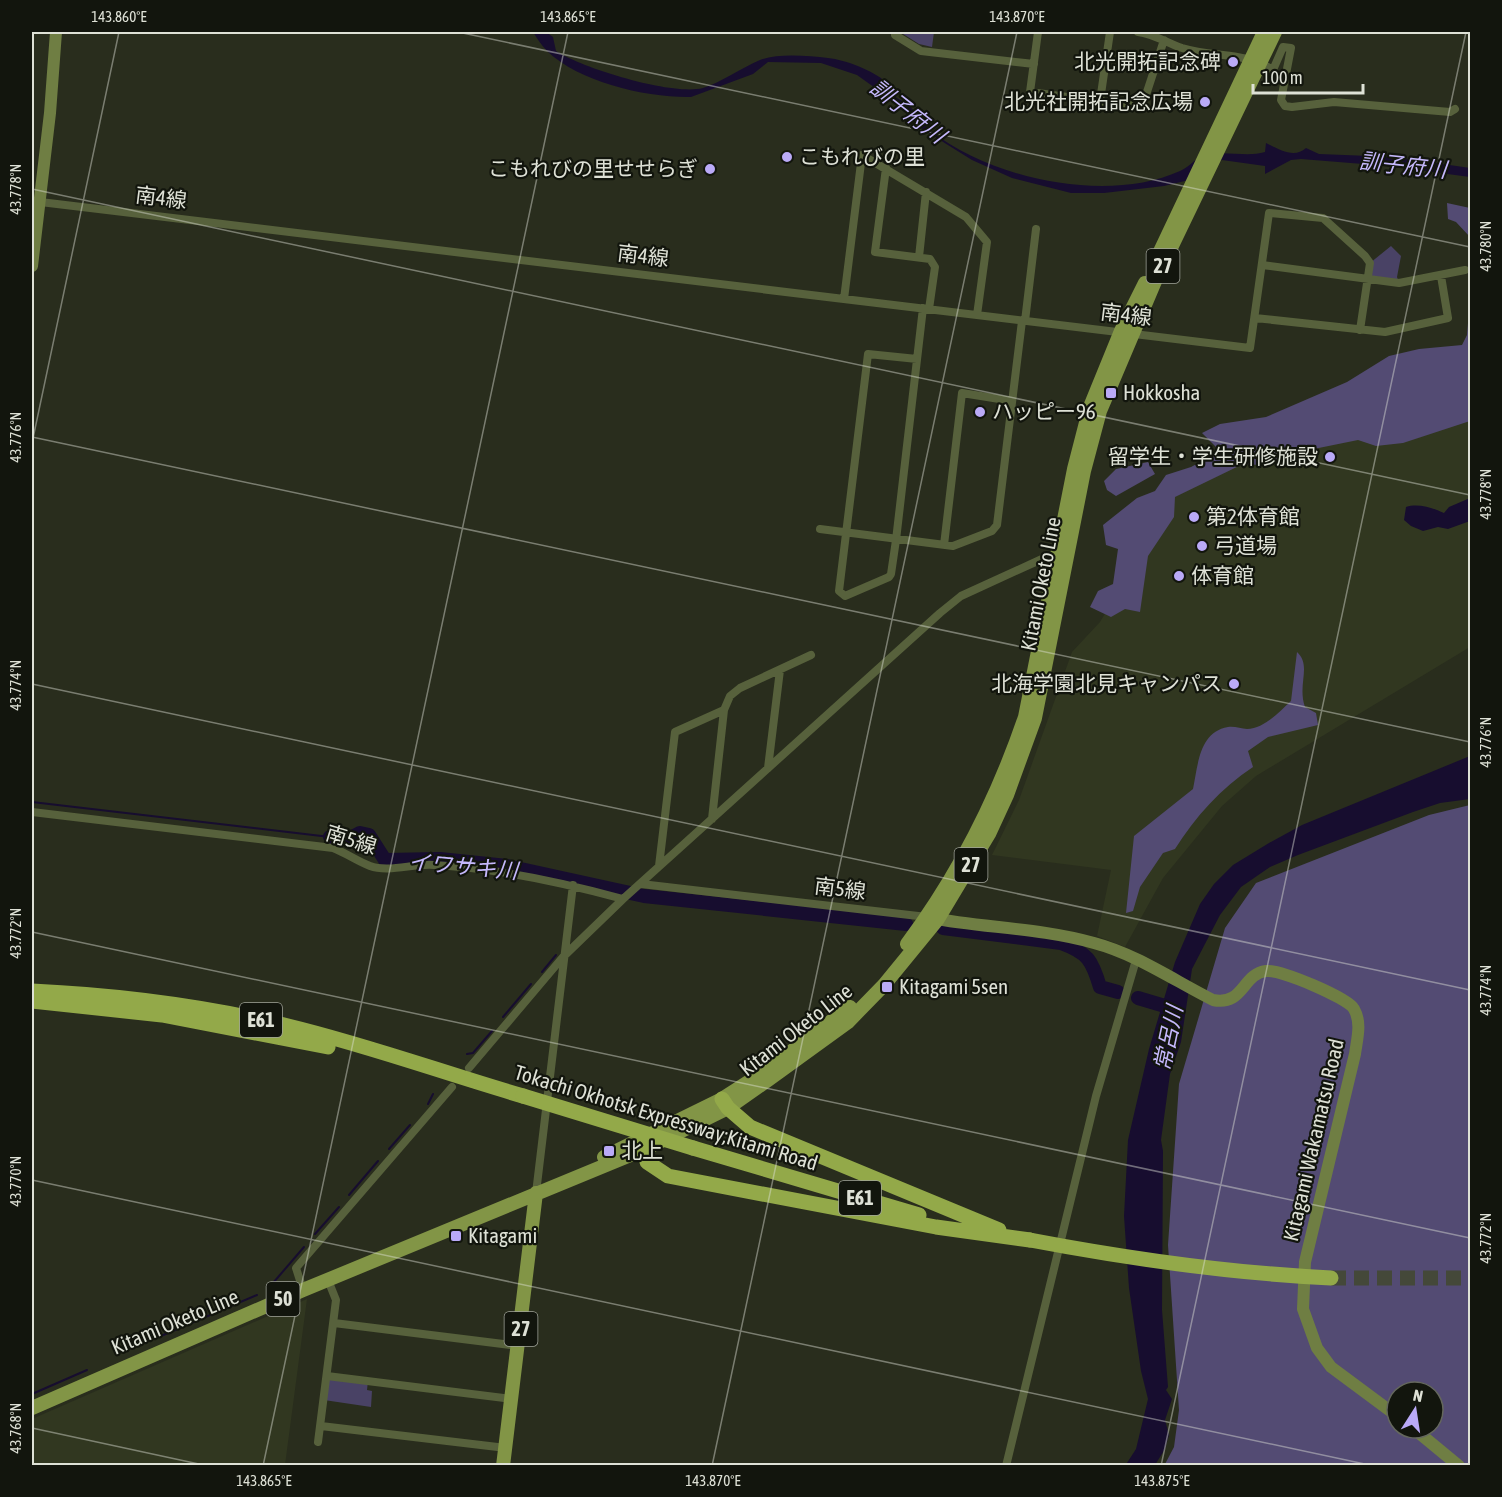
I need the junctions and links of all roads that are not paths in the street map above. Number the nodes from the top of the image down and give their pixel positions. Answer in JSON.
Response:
{"nodes":[{"id":1,"x":56,"y":32,"type":"edge"},
{"id":2,"x":896,"y":32,"type":"edge"},
{"id":3,"x":1038,"y":32,"type":"edge"},
{"id":4,"x":1110,"y":32,"type":"edge"},
{"id":5,"x":1138,"y":32,"type":"edge"},
{"id":6,"x":1264,"y":32,"type":"edge"},
{"id":7,"x":1275,"y":32,"type":"edge"},
{"id":8,"x":1164,"y":40,"type":"junction"},
{"id":9,"x":1256,"y":60,"type":"junction"},
{"id":10,"x":1034,"y":64,"type":"junction"},
{"id":11,"x":1100,"y":101,"type":"junction"},
{"id":12,"x":1455,"y":109,"type":"dead end"},
{"id":13,"x":886,"y":168,"type":"junction"},
{"id":14,"x":926,"y":192,"type":"junction"},
{"id":15,"x":35,"y":202,"type":"edge"},
{"id":16,"x":1036,"y":229,"type":"dead end"},
{"id":17,"x":919,"y":257,"type":"junction"},
{"id":18,"x":1262,"y":265,"type":"junction"},
{"id":19,"x":32,"y":266,"type":"edge"},
{"id":20,"x":1464,"y":270,"type":"dead end"},
{"id":21,"x":1441,"y":276,"type":"junction"},
{"id":22,"x":1366,"y":278,"type":"junction"},
{"id":23,"x":844,"y":298,"type":"junction"},
{"id":24,"x":926,"y":309,"type":"junction"},
{"id":25,"x":977,"y":315,"type":"junction"},
{"id":26,"x":1255,"y":318,"type":"junction"},
{"id":27,"x":1024,"y":321,"type":"junction"},
{"id":28,"x":1360,"y":330,"type":"junction"},
{"id":29,"x":1126,"y":332,"type":"junction"},
{"id":30,"x":917,"y":359,"type":"junction"},
{"id":31,"x":1011,"y":401,"type":"junction"},
{"id":32,"x":820,"y":529,"type":"dead end"},
{"id":33,"x":846,"y":533,"type":"junction"},
{"id":34,"x":896,"y":540,"type":"junction"},
{"id":35,"x":944,"y":545,"type":"junction"},
{"id":36,"x":1062,"y":560,"type":"junction"},
{"id":37,"x":811,"y":655,"type":"dead end"},
{"id":38,"x":780,"y":670,"type":"junction"},
{"id":39,"x":724,"y":710,"type":"junction"},
{"id":40,"x":768,"y":768,"type":"junction"},
{"id":41,"x":32,"y":812,"type":"edge"},
{"id":42,"x":712,"y":819,"type":"junction"},
{"id":43,"x":659,"y":866,"type":"junction"},
{"id":44,"x":641,"y":884,"type":"junction"},
{"id":45,"x":573,"y":885,"type":"junction"},
{"id":46,"x":628,"y":895,"type":"junction"},
{"id":47,"x":933,"y":918,"type":"junction"},
{"id":48,"x":563,"y":957,"type":"junction"},
{"id":49,"x":1140,"y":962,"type":"junction"},
{"id":50,"x":32,"y":991,"type":"edge"},
{"id":51,"x":32,"y":1001,"type":"edge"},
{"id":52,"x":469,"y":1068,"type":"dead end"},
{"id":53,"x":483,"y":1084,"type":"junction"},
{"id":54,"x":452,"y":1087,"type":"dead end"},
{"id":55,"x":725,"y":1104,"type":"junction"},
{"id":56,"x":644,"y":1144,"type":"junction"},
{"id":57,"x":536,"y":1193,"type":"junction"},
{"id":58,"x":1030,"y":1240,"type":"junction"},
{"id":59,"x":1331,"y":1278,"type":"tunnel mouth"},
{"id":60,"x":328,"y":1280,"type":"junction"},
{"id":61,"x":303,"y":1290,"type":"junction"},
{"id":62,"x":333,"y":1323,"type":"junction"},
{"id":63,"x":519,"y":1346,"type":"junction"},
{"id":64,"x":327,"y":1376,"type":"junction"},
{"id":65,"x":512,"y":1399,"type":"junction"},
{"id":66,"x":1385,"y":1407,"type":"edge"},
{"id":67,"x":32,"y":1408,"type":"edge"},
{"id":68,"x":321,"y":1426,"type":"junction"},
{"id":69,"x":1428,"y":1440,"type":"edge"},
{"id":70,"x":318,"y":1442,"type":"dead end"},
{"id":71,"x":506,"y":1448,"type":"junction"},
{"id":72,"x":503,"y":1466,"type":"edge"},
{"id":73,"x":1006,"y":1466,"type":"edge"},
{"id":74,"x":1459,"y":1466,"type":"edge"}],
"edges":[{"from":1,"to":15,"type":"street"},
{"from":2,"to":10,"type":"street"},
{"from":3,"to":10,"type":"street"},
{"from":4,"to":11,"type":"street"},
{"from":5,"to":8,"type":"street"},
{"from":6,"to":9,"type":"main road","name":"Kitami Oketo Line","number":"27"},
{"from":7,"to":9,"type":"main road","name":"Kitami Oketo Line","number":"27"},
{"from":8,"to":9,"type":"street"},
{"from":8,"to":11,"type":"street"},
{"from":9,"to":12,"type":"street"},
{"from":9,"to":29,"type":"main road","name":"Kitami Oketo Line","number":"27"},
{"from":10,"to":11,"type":"street"},
{"from":13,"to":14,"type":"street"},
{"from":13,"to":17,"type":"street"},
{"from":13,"to":23,"type":"street"},
{"from":14,"to":17,"type":"street"},
{"from":14,"to":25,"type":"street"},
{"from":15,"to":19,"type":"street"},
{"from":15,"to":23,"type":"street","name":"南4線"},
{"from":16,"to":27,"type":"street"},
{"from":17,"to":24,"type":"street"},
{"from":18,"to":22,"type":"street"},
{"from":18,"to":22,"type":"street"},
{"from":18,"to":26,"type":"street"},
{"from":20,"to":21,"type":"street"},
{"from":21,"to":22,"type":"street"},
{"from":21,"to":28,"type":"street"},
{"from":22,"to":28,"type":"street"},
{"from":23,"to":24,"type":"street","name":"南4線"},
{"from":24,"to":25,"type":"street","name":"南4線"},
{"from":24,"to":30,"type":"street"},
{"from":25,"to":27,"type":"street","name":"南4線"},
{"from":26,"to":28,"type":"street"},
{"from":26,"to":29,"type":"street","name":"南4線"},
{"from":27,"to":29,"type":"street","name":"南4線"},
{"from":27,"to":31,"type":"street"},
{"from":29,"to":36,"type":"main road","name":"Kitami Oketo Line","number":"27"},
{"from":30,"to":33,"type":"street"},
{"from":30,"to":34,"type":"street"},
{"from":31,"to":35,"type":"street"},
{"from":31,"to":35,"type":"street"},
{"from":32,"to":33,"type":"street"},
{"from":33,"to":34,"type":"street"},
{"from":33,"to":34,"type":"street"},
{"from":34,"to":35,"type":"street"},
{"from":36,"to":40,"type":"street"},
{"from":36,"to":47,"type":"main road","name":"Kitami Oketo Line","number":"27"},
{"from":37,"to":38,"type":"street"},
{"from":38,"to":39,"type":"street"},
{"from":38,"to":40,"type":"street"},
{"from":39,"to":42,"type":"street"},
{"from":39,"to":43,"type":"street"},
{"from":40,"to":42,"type":"street"},
{"from":41,"to":45,"type":"street","name":"南5線"},
{"from":42,"to":43,"type":"street"},
{"from":43,"to":44,"type":"street"},
{"from":44,"to":46,"type":"street"},
{"from":44,"to":47,"type":"street","name":"南5線"},
{"from":45,"to":46,"type":"street","name":"南5線"},
{"from":45,"to":48,"type":"street"},
{"from":46,"to":48,"type":"street"},
{"from":47,"to":49,"type":"street","name":"Kitagami Wakamatsu Road"},
{"from":47,"to":55,"type":"main road","name":"Kitami Oketo Line","number":"27"},
{"from":48,"to":52,"type":"street"},
{"from":48,"to":57,"type":"street"},
{"from":49,"to":66,"type":"street","name":"Kitagami Wakamatsu Road"},
{"from":49,"to":73,"type":"street"},
{"from":50,"to":53,"type":"highway","name":"Tokachi Okhotsk Expressway;Kitami Road","number":"E61"},
{"from":51,"to":53,"type":"highway","name":"Tokachi Okhotsk Expressway;Kitami Road","number":"E61"},
{"from":53,"to":58,"type":"highway","name":"Tokachi Okhotsk Expressway;Kitami Road","number":"E61","bridge":true},
{"from":54,"to":61,"type":"street"},
{"from":55,"to":56,"type":"main road","name":"Kitami Oketo Line","number":"27"},
{"from":55,"to":58,"type":"highway"},
{"from":56,"to":57,"type":"main road","name":"Kitami Oketo Line","number":"27"},
{"from":56,"to":58,"type":"highway"},
{"from":57,"to":60,"type":"main road","name":"Kitami Oketo Line","number":"50"},
{"from":57,"to":63,"type":"main road","number":"27"},
{"from":58,"to":59,"type":"highway","name":"Tokachi Okhotsk Expressway;Kitami Road","number":"E61","bridge":true},
{"from":60,"to":61,"type":"main road","name":"Kitami Oketo Line","number":"50"},
{"from":60,"to":62,"type":"street"},
{"from":61,"to":67,"type":"main road","name":"Kitami Oketo Line","number":"50"},
{"from":62,"to":63,"type":"street"},
{"from":62,"to":64,"type":"street"},
{"from":63,"to":65,"type":"main road","number":"27"},
{"from":64,"to":65,"type":"street"},
{"from":64,"to":68,"type":"street"},
{"from":65,"to":71,"type":"main road","number":"27"},
{"from":68,"to":70,"type":"street"},
{"from":68,"to":71,"type":"street"},
{"from":69,"to":74,"type":"street"},
{"from":71,"to":72,"type":"main road","number":"27"}]}
